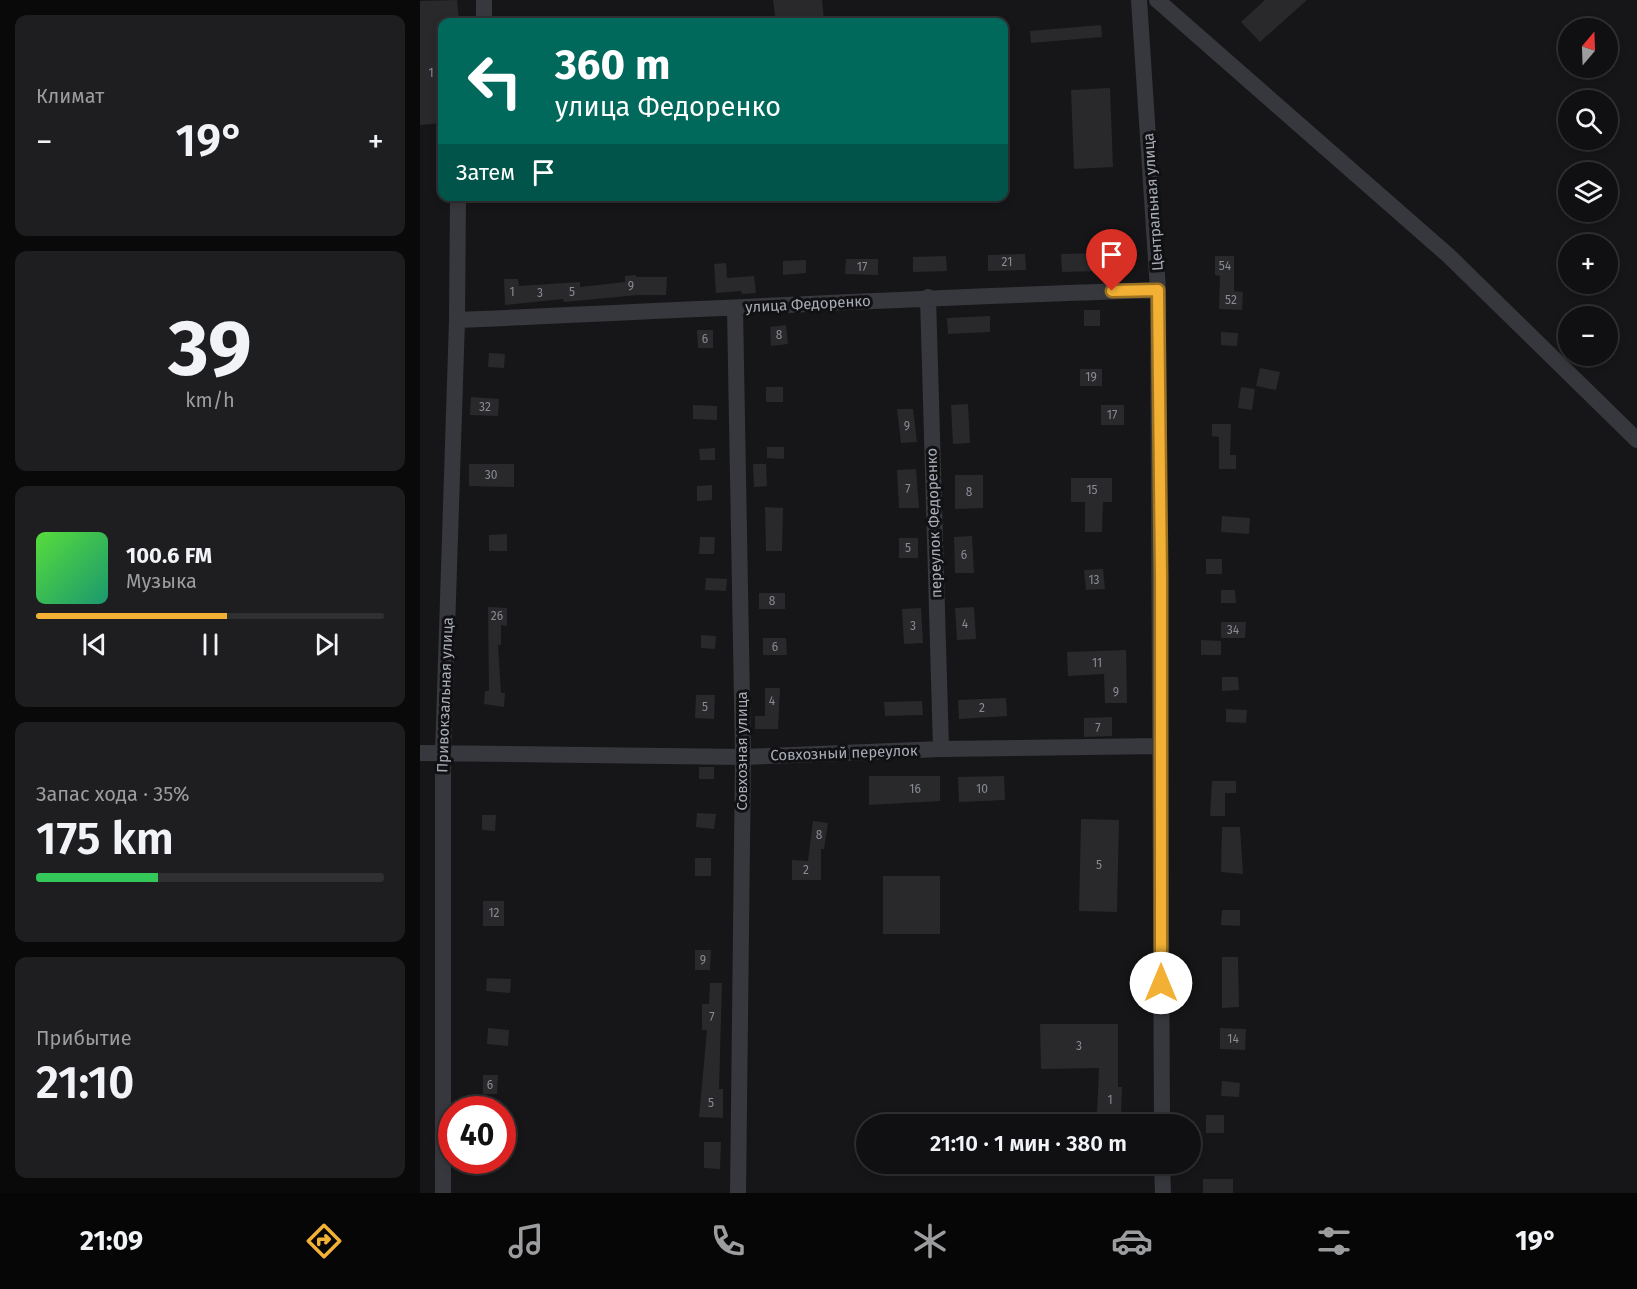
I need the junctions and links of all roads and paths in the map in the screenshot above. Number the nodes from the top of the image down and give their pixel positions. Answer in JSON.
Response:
{"nodes":[{"id":1,"x":484,"y":0,"type":"edge"},
{"id":2,"x":1139,"y":0,"type":"edge"},
{"id":3,"x":1157,"y":0,"type":"edge"},
{"id":4,"x":484,"y":18,"type":"edge"},
{"id":5,"x":459,"y":201,"type":"edge"},
{"id":6,"x":1158,"y":290,"type":"junction"},
{"id":7,"x":928,"y":297,"type":"junction"},
{"id":8,"x":735,"y":309,"type":"junction"},
{"id":9,"x":458,"y":320,"type":"junction"},
{"id":10,"x":1637,"y":440,"type":"edge"},
{"id":11,"x":1160,"y":746,"type":"junction"},
{"id":12,"x":941,"y":749,"type":"junction"},
{"id":13,"x":420,"y":753,"type":"edge"},
{"id":14,"x":443,"y":754,"type":"junction"},
{"id":15,"x":742,"y":757,"type":"junction"},
{"id":16,"x":1162,"y":1114,"type":"edge"},
{"id":17,"x":1162,"y":1174,"type":"edge"},
{"id":18,"x":443,"y":1193,"type":"edge"},
{"id":19,"x":738,"y":1193,"type":"edge"},
{"id":20,"x":1163,"y":1193,"type":"edge"}],
"edges":[{"from":1,"to":4,"type":"street"},
{"from":2,"to":6,"type":"street","name":"Центральная улица"},
{"from":3,"to":10,"type":"street"},
{"from":5,"to":9,"type":"street","name":"Привокзальная улица"},
{"from":6,"to":7,"type":"street","name":"улица Федоренко"},
{"from":6,"to":11,"type":"street","name":"Центральная улица"},
{"from":7,"to":8,"type":"street","name":"улица Федоренко"},
{"from":7,"to":12,"type":"street","name":"переулок Федоренко"},
{"from":8,"to":9,"type":"street","name":"улица Федоренко"},
{"from":8,"to":15,"type":"street","name":"Совхозная улица"},
{"from":9,"to":14,"type":"street","name":"Привокзальная улица"},
{"from":11,"to":12,"type":"street","name":"Совхозный переулок"},
{"from":11,"to":16,"type":"street","name":"Центральная улица"},
{"from":12,"to":15,"type":"street","name":"Совхозный переулок"},
{"from":13,"to":14,"type":"street","name":"Совхозный переулок"},
{"from":14,"to":15,"type":"street","name":"Совхозный переулок"},
{"from":14,"to":18,"type":"street","name":"Привокзальная улица"},
{"from":15,"to":19,"type":"street","name":"Совхозная улица"},
{"from":17,"to":20,"type":"street"}]}
